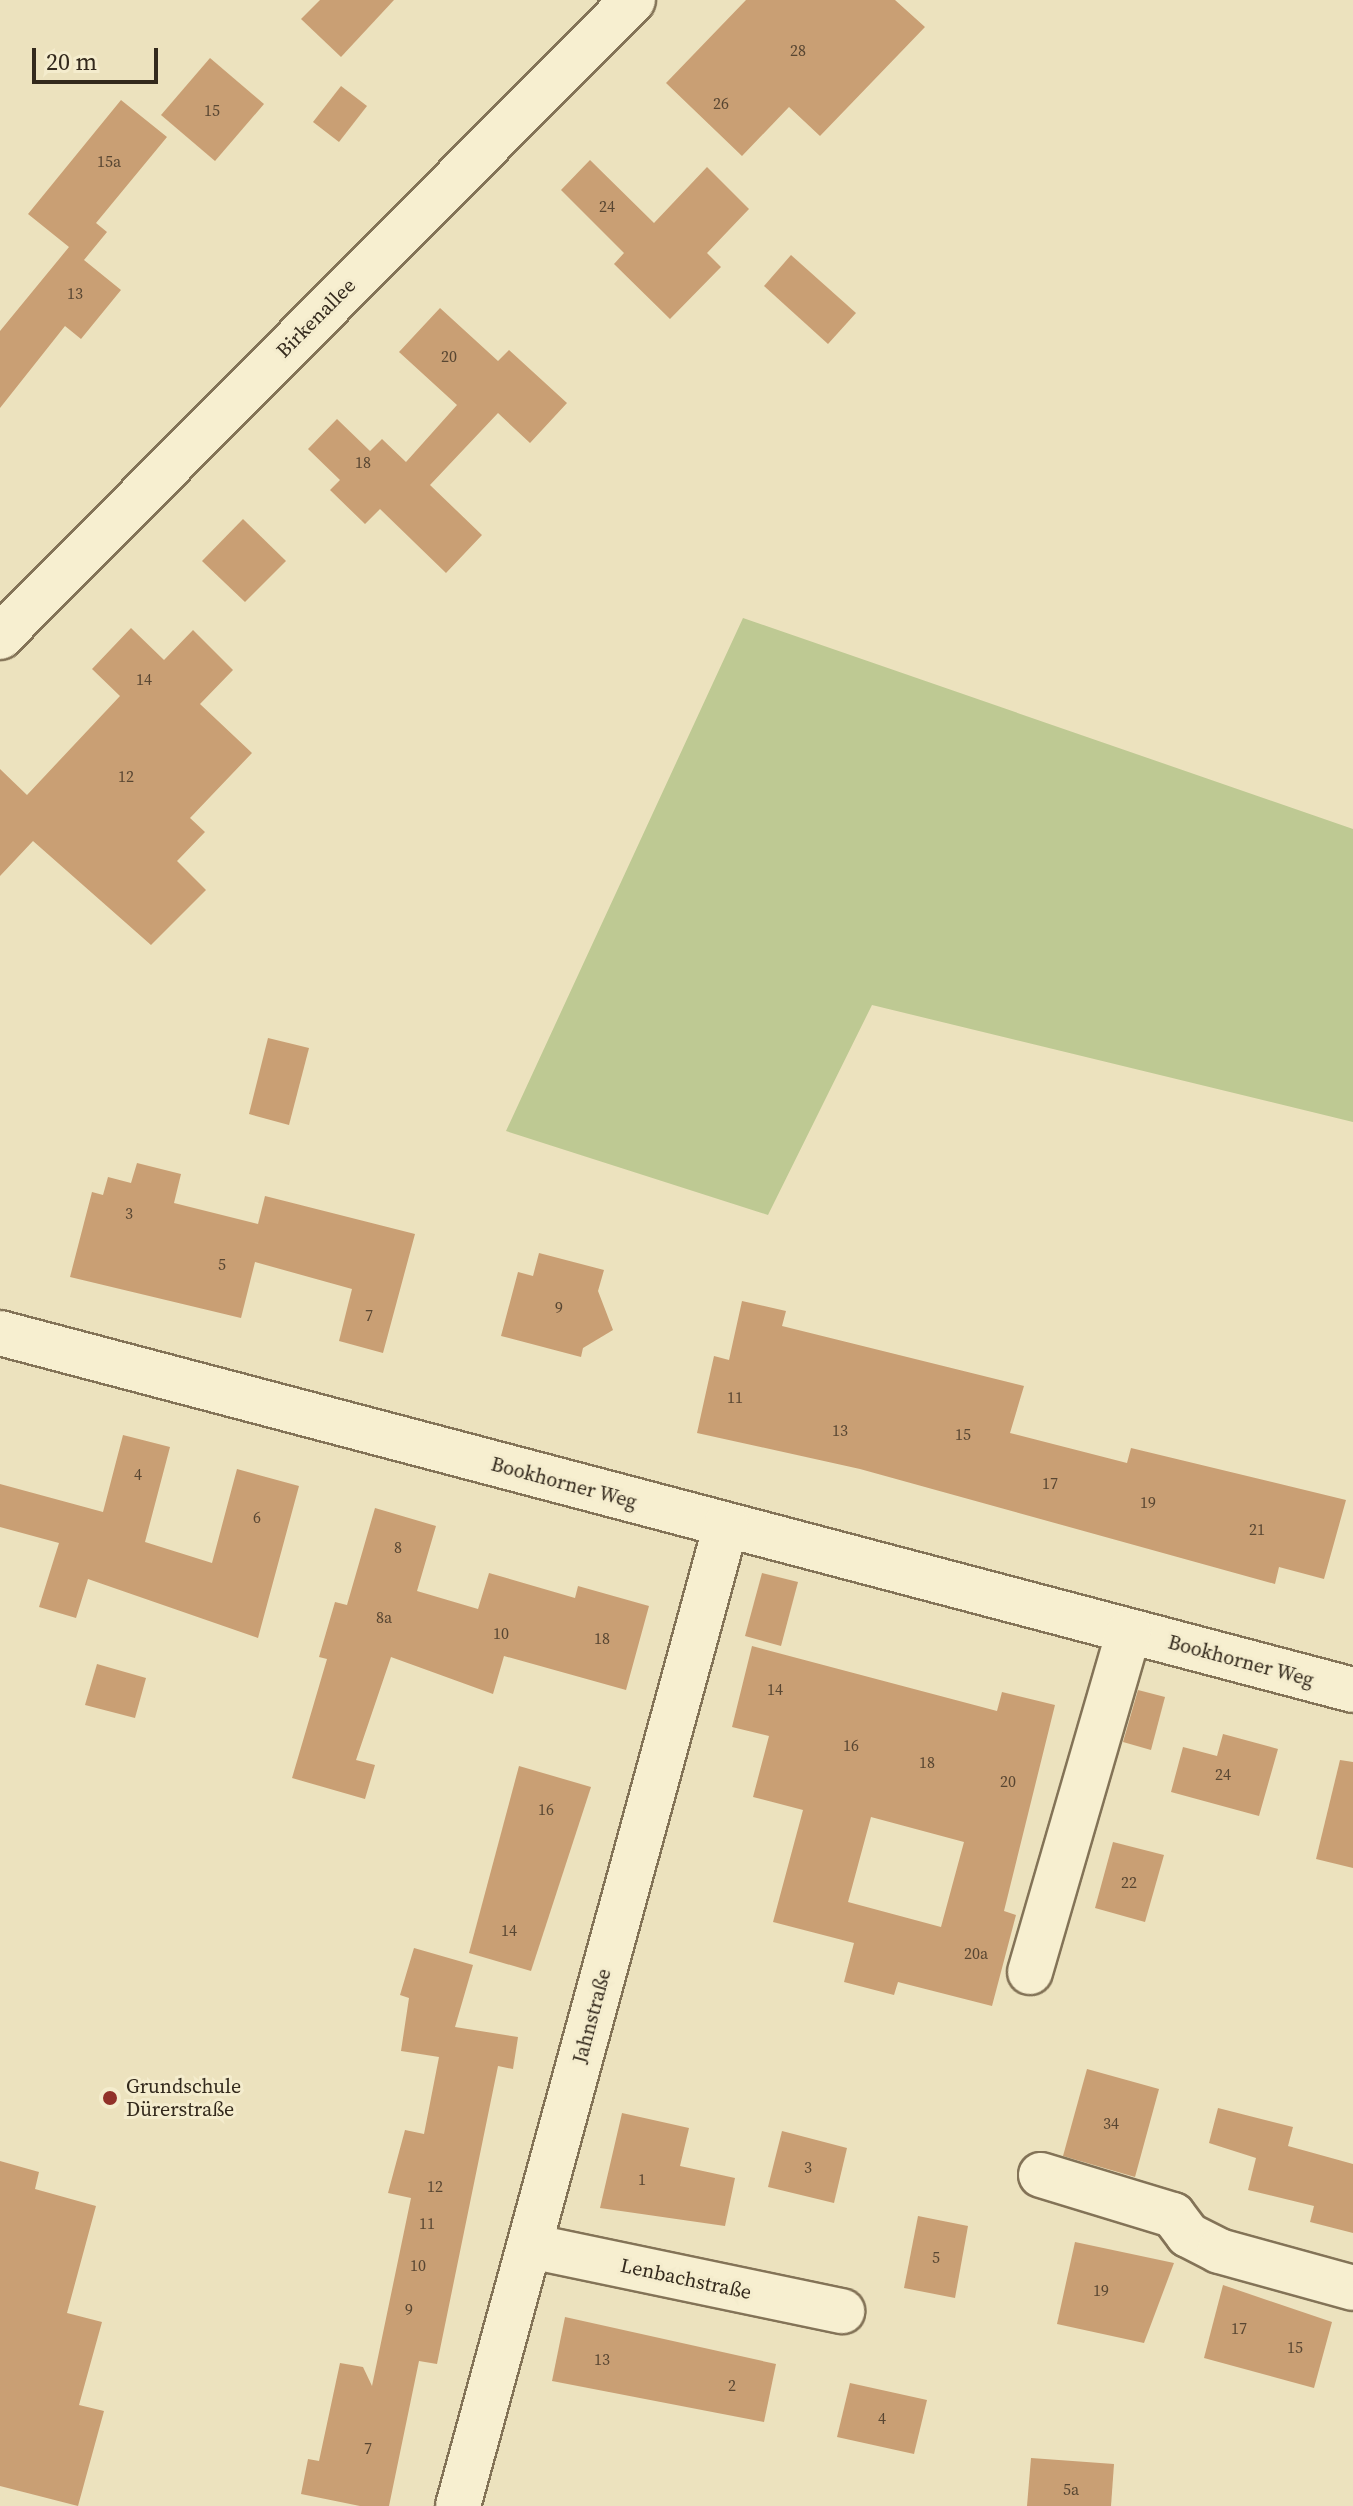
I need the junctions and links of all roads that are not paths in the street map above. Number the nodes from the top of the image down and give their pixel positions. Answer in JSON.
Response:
{"nodes":[{"id":1,"x":633,"y":0,"type":"edge"},
{"id":2,"x":0,"y":637,"type":"edge"},
{"id":3,"x":0,"y":1333,"type":"edge"},
{"id":4,"x":726,"y":1525,"type":"junction"},
{"id":5,"x":1129,"y":1632,"type":"junction"},
{"id":6,"x":1353,"y":1690,"type":"edge"},
{"id":7,"x":1030,"y":1972,"type":"dead end"},
{"id":8,"x":1041,"y":2175,"type":"dead end"},
{"id":9,"x":530,"y":2246,"type":"junction"},
{"id":10,"x":1353,"y":2288,"type":"edge"},
{"id":11,"x":842,"y":2311,"type":"dead end"},
{"id":12,"x":458,"y":2506,"type":"edge"}],
"edges":[{"from":1,"to":2,"type":"street","name":"Birkenallee"},
{"from":3,"to":4,"type":"street","name":"Bookhorner Weg"},
{"from":4,"to":5,"type":"street","name":"Bookhorner Weg"},
{"from":4,"to":9,"type":"street","name":"Jahnstraße"},
{"from":5,"to":6,"type":"street","name":"Bookhorner Weg"},
{"from":5,"to":7,"type":"street"},
{"from":8,"to":10,"type":"street"},
{"from":9,"to":11,"type":"street","name":"Lenbachstraße"},
{"from":9,"to":12,"type":"street","name":"Jahnstraße"}]}
